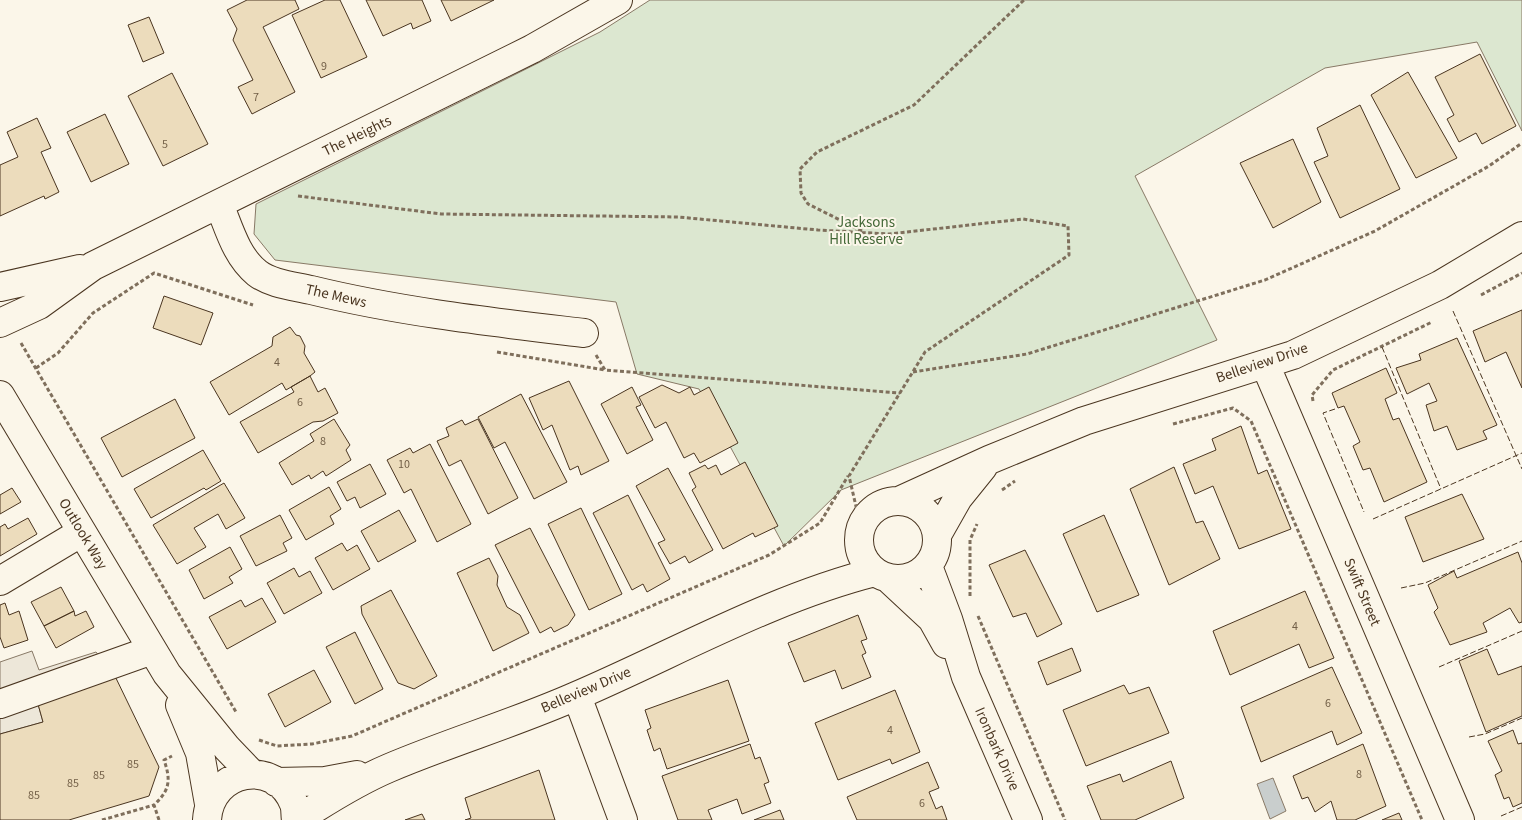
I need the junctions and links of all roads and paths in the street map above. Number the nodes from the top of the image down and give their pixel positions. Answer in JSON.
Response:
{"nodes":[{"id":1,"x":618,"y":0,"type":"edge"},
{"id":2,"x":1024,"y":0,"type":"edge"},
{"id":3,"x":1522,"y":143,"type":"edge"},
{"id":4,"x":296,"y":196,"type":"dead end"},
{"id":5,"x":219,"y":204,"type":"junction"},
{"id":6,"x":865,"y":232,"type":"junction"},
{"id":7,"x":1522,"y":236,"type":"edge"},
{"id":8,"x":93,"y":266,"type":"junction"},
{"id":9,"x":1522,"y":273,"type":"edge"},
{"id":10,"x":0,"y":287,"type":"edge"},
{"id":11,"x":1480,"y":296,"type":"dead end"},
{"id":12,"x":254,"y":305,"type":"dead end"},
{"id":13,"x":1438,"y":319,"type":"dead end"},
{"id":14,"x":4,"y":322,"type":"edge"},
{"id":15,"x":584,"y":333,"type":"joint"},
{"id":16,"x":491,"y":352,"type":"dead end"},
{"id":17,"x":1264,"y":364,"type":"junction"},
{"id":18,"x":36,"y":368,"type":"junction"},
{"id":19,"x":605,"y":370,"type":"junction"},
{"id":20,"x":912,"y":372,"type":"junction"},
{"id":21,"x":900,"y":393,"type":"junction"},
{"id":22,"x":0,"y":395,"type":"edge"},
{"id":23,"x":1313,"y":402,"type":"dead end"},
{"id":24,"x":1167,"y":426,"type":"dead end"},
{"id":25,"x":989,"y":460,"type":"junction"},
{"id":26,"x":849,"y":476,"type":"junction"},
{"id":27,"x":1022,"y":476,"type":"dead end"},
{"id":28,"x":1001,"y":491,"type":"dead end"},
{"id":29,"x":899,"y":501,"type":"junction"},
{"id":30,"x":980,"y":516,"type":"dead end"},
{"id":31,"x":861,"y":528,"type":"junction"},
{"id":32,"x":82,"y":532,"type":"junction"},
{"id":33,"x":937,"y":536,"type":"junction"},
{"id":34,"x":928,"y":566,"type":"junction"},
{"id":35,"x":882,"y":576,"type":"junction"},
{"id":36,"x":0,"y":582,"type":"edge"},
{"id":37,"x":970,"y":597,"type":"dead end"},
{"id":38,"x":781,"y":603,"type":"junction"},
{"id":39,"x":978,"y":615,"type":"dead end"},
{"id":40,"x":152,"y":650,"type":"junction"},
{"id":41,"x":166,"y":674,"type":"junction"},
{"id":42,"x":966,"y":677,"type":"junction"},
{"id":43,"x":577,"y":696,"type":"junction"},
{"id":44,"x":0,"y":704,"type":"edge"},
{"id":45,"x":239,"y":718,"type":"dead end"},
{"id":46,"x":251,"y":737,"type":"dead end"},
{"id":47,"x":388,"y":768,"type":"junction"},
{"id":48,"x":264,"y":778,"type":"junction"},
{"id":49,"x":154,"y":805,"type":"dead end"},
{"id":50,"x":204,"y":813,"type":"edge"},
{"id":51,"x":102,"y":820,"type":"edge"},
{"id":52,"x":297,"y":820,"type":"edge"},
{"id":53,"x":623,"y":820,"type":"edge"},
{"id":54,"x":1028,"y":820,"type":"edge"},
{"id":55,"x":1065,"y":820,"type":"edge"},
{"id":56,"x":1422,"y":820,"type":"edge"},
{"id":57,"x":1460,"y":820,"type":"edge"}],
"edges":[{"from":1,"to":5,"type":"street","name":"The Heights"},
{"from":2,"to":6,"type":"path"},
{"from":3,"to":20,"type":"path"},
{"from":4,"to":6,"type":"path"},
{"from":5,"to":8,"type":"street","name":"The Heights"},
{"from":5,"to":15,"type":"street","name":"The Mews"},
{"from":6,"to":20,"type":"path"},
{"from":7,"to":17,"type":"street","name":"Belleview Drive"},
{"from":8,"to":10,"type":"street","name":"The Heights"},
{"from":8,"to":14,"type":"street","name":"The Heights"},
{"from":9,"to":11,"type":"path"},
{"from":12,"to":18,"type":"path"},
{"from":13,"to":23,"type":"path"},
{"from":14,"to":18,"type":"path"},
{"from":15,"to":19,"type":"path"},
{"from":16,"to":19,"type":"path"},
{"from":17,"to":25,"type":"street","name":"Belleview Drive"},
{"from":17,"to":57,"type":"street","name":"Swift Street"},
{"from":18,"to":45,"type":"path"},
{"from":19,"to":21,"type":"path"},
{"from":20,"to":21,"type":"path"},
{"from":21,"to":26,"type":"path"},
{"from":22,"to":32,"type":"street","name":"Outlook Way"},
{"from":24,"to":56,"type":"path"},
{"from":25,"to":29,"type":"street","name":"Belleview Drive"},
{"from":25,"to":33,"type":"street","name":"Belleview Drive"},
{"from":26,"to":31,"type":"path"},
{"from":26,"to":46,"type":"path"},
{"from":27,"to":28,"type":"path"},
{"from":29,"to":31,"type":"street"},
{"from":29,"to":33,"type":"street"},
{"from":30,"to":37,"type":"path"},
{"from":31,"to":35,"type":"street"},
{"from":31,"to":38,"type":"street","name":"Belleview Drive"},
{"from":32,"to":36,"type":"street"},
{"from":32,"to":40,"type":"street","name":"Outlook Way"},
{"from":33,"to":34,"type":"street"},
{"from":34,"to":35,"type":"street"},
{"from":34,"to":42,"type":"street","name":"Ironbark Drive"},
{"from":35,"to":38,"type":"street","name":"Belleview Drive"},
{"from":35,"to":42,"type":"street","name":"Ironbark Drive"},
{"from":38,"to":43,"type":"street","name":"Belleview Drive"},
{"from":39,"to":55,"type":"path"},
{"from":40,"to":41,"type":"street","name":"Outlook Way"},
{"from":40,"to":44,"type":"street"},
{"from":41,"to":48,"type":"street","name":"Outlook Way"},
{"from":41,"to":50,"type":"street","name":"Outlook Way"},
{"from":42,"to":54,"type":"street","name":"Ironbark Drive"},
{"from":43,"to":47,"type":"street","name":"Belleview Drive"},
{"from":43,"to":53,"type":"street"},
{"from":47,"to":48,"type":"street","name":"Belleview Drive"},
{"from":47,"to":52,"type":"street","name":"Belleview Drive"},
{"from":48,"to":50,"type":"street","name":"Belleview Drive"},
{"from":48,"to":52,"type":"street","name":"Outlook Way"},
{"from":49,"to":51,"type":"path"}]}
